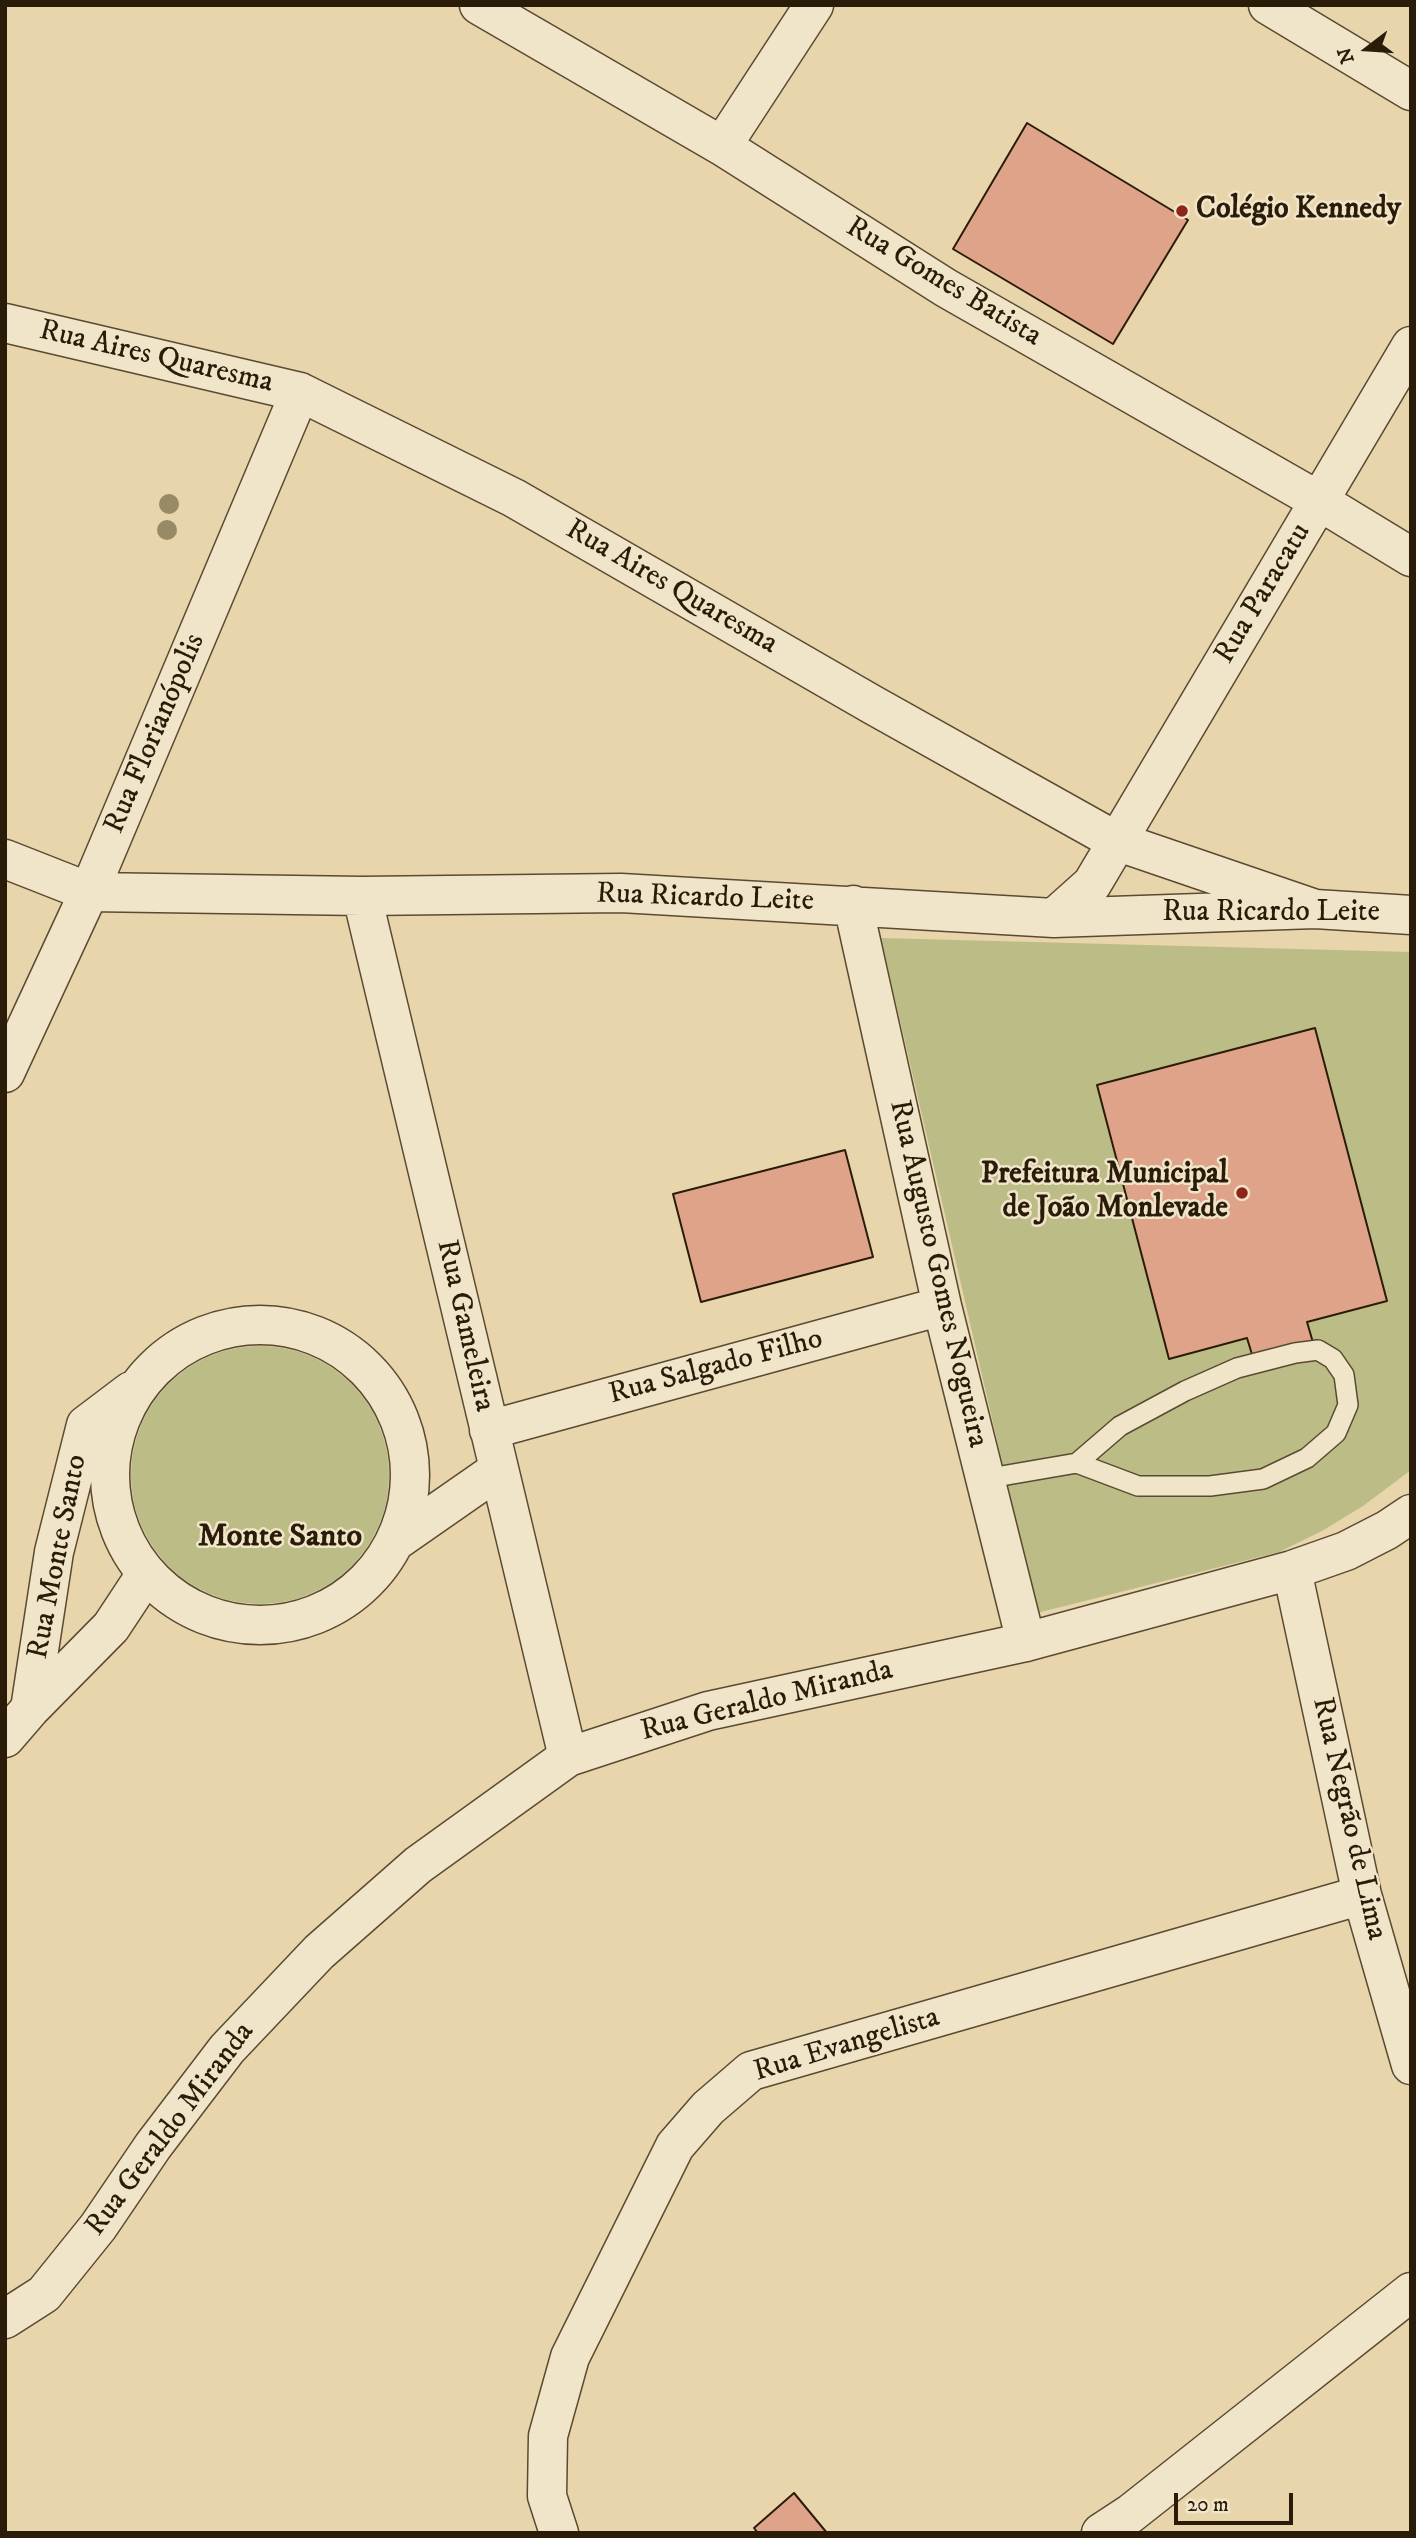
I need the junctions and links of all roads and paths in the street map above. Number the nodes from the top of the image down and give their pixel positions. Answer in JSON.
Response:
{"nodes":[{"id":1,"x":479,"y":5,"type":"edge"},
{"id":2,"x":814,"y":5,"type":"edge"},
{"id":3,"x":1268,"y":5,"type":"edge"},
{"id":4,"x":1411,"y":90,"type":"edge"},
{"id":5,"x":722,"y":145,"type":"junction"},
{"id":6,"x":5,"y":323,"type":"edge"},
{"id":7,"x":1411,"y":346,"type":"edge"},
{"id":8,"x":300,"y":392,"type":"junction"},
{"id":9,"x":1319,"y":501,"type":"junction"},
{"id":10,"x":1411,"y":557,"type":"edge"},
{"id":11,"x":1116,"y":841,"type":"junction"},
{"id":12,"x":5,"y":859,"type":"edge"},
{"id":13,"x":89,"y":892,"type":"junction"},
{"id":14,"x":362,"y":896,"type":"junction"},
{"id":15,"x":853,"y":905,"type":"junction"},
{"id":16,"x":1315,"y":909,"type":"junction"},
{"id":17,"x":1411,"y":915,"type":"edge"},
{"id":18,"x":1054,"y":918,"type":"junction"},
{"id":19,"x":5,"y":1073,"type":"edge"},
{"id":20,"x":942,"y":1306,"type":"junction"},
{"id":21,"x":136,"y":1388,"type":"junction"},
{"id":22,"x":489,"y":1430,"type":"junction"},
{"id":23,"x":1077,"y":1463,"type":"junction"},
{"id":24,"x":498,"y":1470,"type":"junction"},
{"id":25,"x":984,"y":1479,"type":"junction"},
{"id":26,"x":1411,"y":1514,"type":"edge"},
{"id":27,"x":396,"y":1541,"type":"junction"},
{"id":28,"x":1292,"y":1570,"type":"junction"},
{"id":29,"x":146,"y":1574,"type":"junction"},
{"id":30,"x":1026,"y":1642,"type":"junction"},
{"id":31,"x":30,"y":1709,"type":"junction"},
{"id":32,"x":5,"y":1738,"type":"edge"},
{"id":33,"x":568,"y":1757,"type":"junction"},
{"id":34,"x":1362,"y":1895,"type":"junction"},
{"id":35,"x":1411,"y":2065,"type":"edge"},
{"id":36,"x":1411,"y":2292,"type":"edge"},
{"id":37,"x":5,"y":2319,"type":"edge"},
{"id":38,"x":1125,"y":2526,"type":"edge"},
{"id":39,"x":559,"y":2533,"type":"edge"}],
"edges":[{"from":1,"to":5,"type":"street","name":"Rua Gomes Batista"},
{"from":2,"to":5,"type":"street"},
{"from":3,"to":4,"type":"street"},
{"from":5,"to":9,"type":"street","name":"Rua Gomes Batista"},
{"from":6,"to":8,"type":"street","name":"Rua Aires Quaresma"},
{"from":7,"to":9,"type":"street","name":"Rua Paracatu"},
{"from":8,"to":11,"type":"street","name":"Rua Aires Quaresma"},
{"from":8,"to":13,"type":"street","name":"Rua Florianópolis"},
{"from":9,"to":10,"type":"street","name":"Rua Gomes Batista"},
{"from":9,"to":11,"type":"street","name":"Rua Paracatu"},
{"from":11,"to":16,"type":"street","name":"Rua Aires Quaresma"},
{"from":11,"to":18,"type":"street","name":"Rua Paracatu"},
{"from":12,"to":13,"type":"street","name":"Rua Ricardo Leite"},
{"from":13,"to":14,"type":"street","name":"Rua Ricardo Leite"},
{"from":13,"to":19,"type":"street","name":"Rua Florianópolis"},
{"from":14,"to":15,"type":"street","name":"Rua Ricardo Leite"},
{"from":14,"to":22,"type":"street","name":"Rua Gameleira"},
{"from":15,"to":18,"type":"street","name":"Rua Ricardo Leite"},
{"from":15,"to":20,"type":"street","name":"Rua Augusto Gomes Nogueira"},
{"from":16,"to":17,"type":"street","name":"Rua Ricardo Leite"},
{"from":16,"to":18,"type":"street","name":"Rua Ricardo Leite"},
{"from":20,"to":22,"type":"street","name":"Rua Salgado Filho"},
{"from":20,"to":25,"type":"street","name":"Rua Augusto Gomes Nogueira"},
{"from":21,"to":27,"type":"street"},
{"from":21,"to":29,"type":"street"},
{"from":21,"to":31,"type":"street","name":"Rua Monte Santo"},
{"from":22,"to":24,"type":"street","name":"Rua Gameleira"},
{"from":23,"to":23,"type":"lane"},
{"from":23,"to":25,"type":"lane"},
{"from":24,"to":27,"type":"street"},
{"from":24,"to":33,"type":"street","name":"Rua Gameleira"},
{"from":25,"to":30,"type":"street","name":"Rua Augusto Gomes Nogueira"},
{"from":26,"to":28,"type":"street","name":"Rua Geraldo Miranda"},
{"from":27,"to":29,"type":"street"},
{"from":28,"to":30,"type":"street","name":"Rua Geraldo Miranda"},
{"from":28,"to":34,"type":"street","name":"Rua Negrão de Lima"},
{"from":29,"to":31,"type":"street","name":"Rua Monte Santo"},
{"from":30,"to":33,"type":"street","name":"Rua Geraldo Miranda"},
{"from":31,"to":32,"type":"street","name":"Rua Monte Santo"},
{"from":33,"to":37,"type":"street","name":"Rua Geraldo Miranda"},
{"from":34,"to":35,"type":"street","name":"Rua Negrão de Lima"},
{"from":34,"to":39,"type":"street","name":"Rua Evangelista"},
{"from":36,"to":38,"type":"street"}]}
